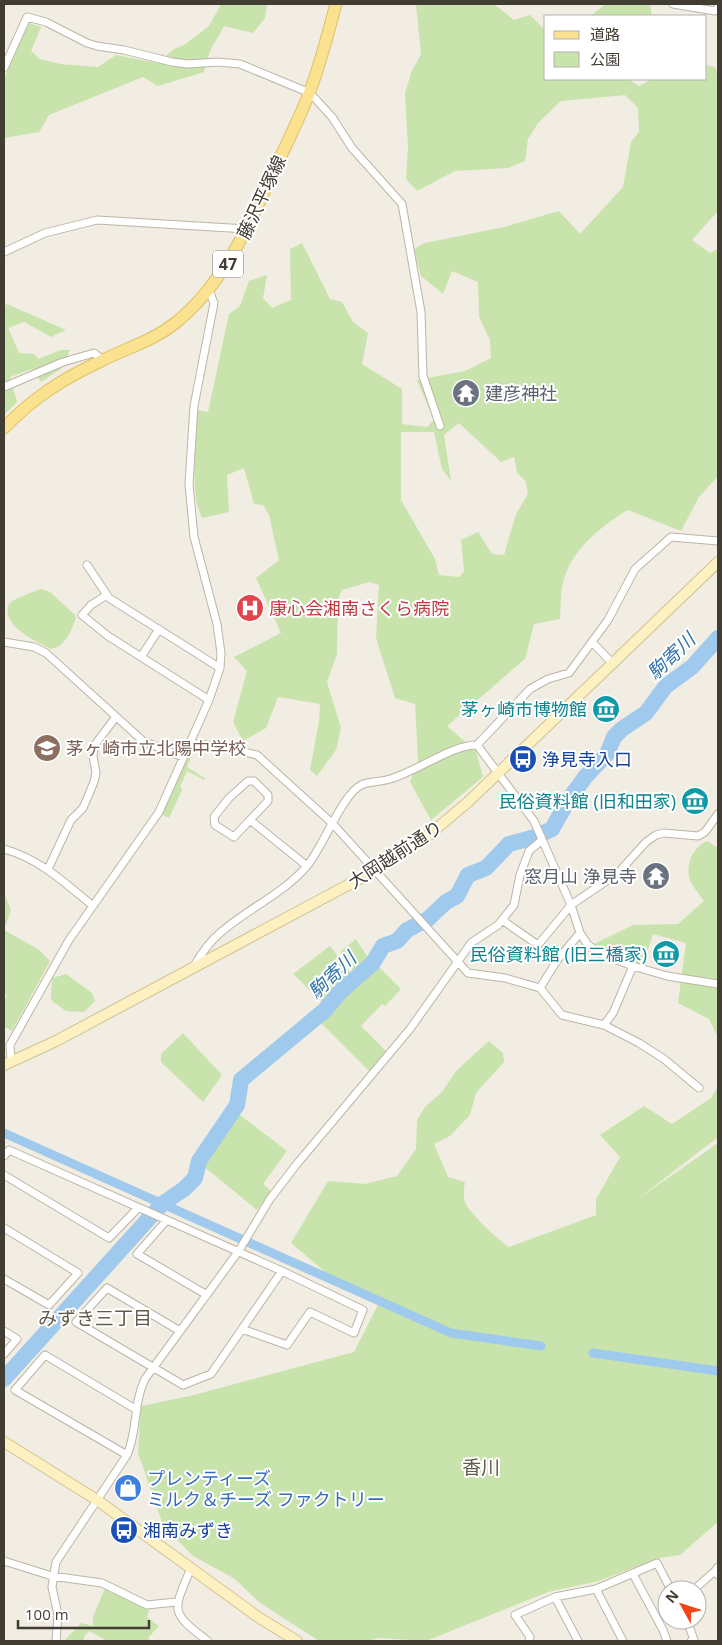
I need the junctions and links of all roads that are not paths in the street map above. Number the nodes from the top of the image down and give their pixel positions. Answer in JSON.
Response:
{"nodes":[{"id":1,"x":336,"y":4,"type":"edge"},
{"id":2,"x":673,"y":4,"type":"edge"},
{"id":3,"x":718,"y":7,"type":"edge"},
{"id":4,"x":4,"y":68,"type":"edge"},
{"id":5,"x":310,"y":93,"type":"junction"},
{"id":6,"x":247,"y":229,"type":"junction"},
{"id":7,"x":4,"y":252,"type":"edge"},
{"id":8,"x":209,"y":290,"type":"junction"},
{"id":9,"x":103,"y":360,"type":"junction"},
{"id":10,"x":4,"y":386,"type":"edge"},
{"id":11,"x":440,"y":426,"type":"dead end"},
{"id":12,"x":4,"y":428,"type":"edge"},
{"id":13,"x":718,"y":541,"type":"edge"},
{"id":14,"x":718,"y":562,"type":"edge"},
{"id":15,"x":87,"y":566,"type":"dead end"},
{"id":16,"x":107,"y":595,"type":"junction"},
{"id":17,"x":159,"y":629,"type":"junction"},
{"id":18,"x":4,"y":642,"type":"edge"},
{"id":19,"x":592,"y":642,"type":"junction"},
{"id":20,"x":141,"y":657,"type":"junction"},
{"id":21,"x":613,"y":664,"type":"junction"},
{"id":22,"x":220,"y":668,"type":"junction"},
{"id":23,"x":210,"y":700,"type":"junction"},
{"id":24,"x":115,"y":718,"type":"junction"},
{"id":25,"x":190,"y":742,"type":"junction"},
{"id":26,"x":477,"y":745,"type":"junction"},
{"id":27,"x":183,"y":757,"type":"junction"},
{"id":28,"x":500,"y":772,"type":"junction"},
{"id":29,"x":718,"y":814,"type":"edge"},
{"id":30,"x":250,"y":820,"type":"junction"},
{"id":31,"x":334,"y":824,"type":"junction"},
{"id":32,"x":541,"y":837,"type":"junction"},
{"id":33,"x":4,"y":850,"type":"edge"},
{"id":34,"x":307,"y":866,"type":"junction"},
{"id":35,"x":48,"y":869,"type":"junction"},
{"id":36,"x":376,"y":870,"type":"junction"},
{"id":37,"x":572,"y":905,"type":"junction"},
{"id":38,"x":93,"y":906,"type":"junction"},
{"id":39,"x":502,"y":920,"type":"junction"},
{"id":40,"x":580,"y":933,"type":"junction"},
{"id":41,"x":458,"y":963,"type":"junction"},
{"id":42,"x":633,"y":966,"type":"junction"},
{"id":43,"x":192,"y":968,"type":"junction"},
{"id":44,"x":718,"y":984,"type":"edge"},
{"id":45,"x":540,"y":988,"type":"junction"},
{"id":46,"x":604,"y":1025,"type":"junction"},
{"id":47,"x":8,"y":1063,"type":"edge"},
{"id":48,"x":699,"y":1088,"type":"dead end"},
{"id":49,"x":4,"y":1156,"type":"edge"},
{"id":50,"x":4,"y":1176,"type":"edge"},
{"id":51,"x":141,"y":1209,"type":"junction"},
{"id":52,"x":163,"y":1220,"type":"junction"},
{"id":53,"x":4,"y":1228,"type":"edge"},
{"id":54,"x":238,"y":1252,"type":"junction"},
{"id":55,"x":282,"y":1271,"type":"junction"},
{"id":56,"x":4,"y":1279,"type":"edge"},
{"id":57,"x":207,"y":1295,"type":"junction"},
{"id":58,"x":242,"y":1329,"type":"junction"},
{"id":59,"x":4,"y":1331,"type":"edge"},
{"id":60,"x":180,"y":1332,"type":"junction"},
{"id":61,"x":4,"y":1354,"type":"edge"},
{"id":62,"x":153,"y":1368,"type":"junction"},
{"id":63,"x":137,"y":1410,"type":"junction"},
{"id":64,"x":4,"y":1442,"type":"edge"},
{"id":65,"x":127,"y":1455,"type":"junction"},
{"id":66,"x":97,"y":1500,"type":"junction"},
{"id":67,"x":4,"y":1561,"type":"edge"},
{"id":68,"x":191,"y":1568,"type":"junction"},
{"id":69,"x":717,"y":1571,"type":"edge"},
{"id":70,"x":633,"y":1574,"type":"junction"},
{"id":71,"x":52,"y":1576,"type":"junction"},
{"id":72,"x":666,"y":1580,"type":"edge"},
{"id":73,"x":706,"y":1580,"type":"edge"},
{"id":74,"x":596,"y":1589,"type":"junction"},
{"id":75,"x":554,"y":1597,"type":"junction"},
{"id":76,"x":176,"y":1602,"type":"junction"},
{"id":77,"x":691,"y":1630,"type":"edge"},
{"id":78,"x":56,"y":1641,"type":"edge"},
{"id":79,"x":208,"y":1641,"type":"edge"},
{"id":80,"x":297,"y":1641,"type":"edge"},
{"id":81,"x":529,"y":1641,"type":"edge"},
{"id":82,"x":578,"y":1641,"type":"edge"},
{"id":83,"x":623,"y":1641,"type":"edge"},
{"id":84,"x":667,"y":1641,"type":"edge"},
{"id":85,"x":691,"y":1641,"type":"edge"}],
"edges":[{"from":1,"to":5,"type":"main road","name":"藤沢平塚線","number":"47"},
{"from":2,"to":3,"type":"street"},
{"from":4,"to":5,"type":"street"},
{"from":5,"to":6,"type":"main road","name":"藤沢平塚線","number":"47"},
{"from":5,"to":11,"type":"street"},
{"from":6,"to":7,"type":"street"},
{"from":6,"to":8,"type":"main road","name":"藤沢平塚線","number":"47"},
{"from":8,"to":9,"type":"main road","name":"藤沢平塚線","number":"47"},
{"from":8,"to":22,"type":"street"},
{"from":9,"to":10,"type":"street"},
{"from":9,"to":12,"type":"main road","name":"藤沢平塚線","number":"47"},
{"from":13,"to":19,"type":"street"},
{"from":14,"to":21,"type":"street","name":"大岡越前通り"},
{"from":15,"to":16,"type":"street"},
{"from":16,"to":17,"type":"street"},
{"from":16,"to":20,"type":"street"},
{"from":17,"to":20,"type":"street"},
{"from":17,"to":22,"type":"street"},
{"from":18,"to":24,"type":"street"},
{"from":19,"to":21,"type":"street"},
{"from":19,"to":26,"type":"street"},
{"from":20,"to":23,"type":"street"},
{"from":21,"to":28,"type":"street","name":"大岡越前通り"},
{"from":22,"to":23,"type":"street"},
{"from":23,"to":25,"type":"street"},
{"from":24,"to":27,"type":"street"},
{"from":24,"to":35,"type":"street"},
{"from":25,"to":27,"type":"street"},
{"from":25,"to":31,"type":"street"},
{"from":26,"to":28,"type":"street"},
{"from":26,"to":31,"type":"street"},
{"from":27,"to":38,"type":"street"},
{"from":28,"to":32,"type":"street"},
{"from":28,"to":36,"type":"street","name":"大岡越前通り"},
{"from":29,"to":37,"type":"street"},
{"from":30,"to":30,"type":"street"},
{"from":30,"to":34,"type":"street"},
{"from":31,"to":34,"type":"street"},
{"from":31,"to":36,"type":"street"},
{"from":32,"to":37,"type":"street"},
{"from":32,"to":39,"type":"street"},
{"from":33,"to":35,"type":"street"},
{"from":34,"to":43,"type":"street"},
{"from":35,"to":38,"type":"street"},
{"from":36,"to":41,"type":"street"},
{"from":36,"to":43,"type":"street","name":"大岡越前通り"},
{"from":37,"to":39,"type":"street"},
{"from":37,"to":40,"type":"street"},
{"from":38,"to":47,"type":"street"},
{"from":39,"to":41,"type":"street"},
{"from":40,"to":42,"type":"street"},
{"from":40,"to":45,"type":"street"},
{"from":41,"to":45,"type":"street"},
{"from":41,"to":54,"type":"street"},
{"from":42,"to":44,"type":"street"},
{"from":42,"to":46,"type":"street"},
{"from":43,"to":47,"type":"street","name":"大岡越前通り"},
{"from":45,"to":46,"type":"street"},
{"from":46,"to":48,"type":"street"},
{"from":49,"to":51,"type":"street"},
{"from":50,"to":51,"type":"street"},
{"from":51,"to":52,"type":"street"},
{"from":52,"to":54,"type":"street"},
{"from":52,"to":57,"type":"street"},
{"from":53,"to":56,"type":"street"},
{"from":54,"to":55,"type":"street"},
{"from":54,"to":57,"type":"street"},
{"from":55,"to":58,"type":"street"},
{"from":55,"to":58,"type":"street"},
{"from":57,"to":60,"type":"street"},
{"from":58,"to":62,"type":"street"},
{"from":59,"to":61,"type":"street"},
{"from":60,"to":62,"type":"street"},
{"from":60,"to":62,"type":"street"},
{"from":62,"to":63,"type":"street"},
{"from":63,"to":65,"type":"street"},
{"from":63,"to":65,"type":"street"},
{"from":64,"to":66,"type":"street"},
{"from":65,"to":66,"type":"street"},
{"from":66,"to":68,"type":"street"},
{"from":66,"to":71,"type":"street"},
{"from":67,"to":71,"type":"street"},
{"from":68,"to":76,"type":"street"},
{"from":68,"to":80,"type":"street"},
{"from":69,"to":73,"type":"street"},
{"from":70,"to":72,"type":"street"},
{"from":70,"to":74,"type":"street"},
{"from":70,"to":84,"type":"street"},
{"from":71,"to":76,"type":"street"},
{"from":71,"to":78,"type":"street"},
{"from":74,"to":75,"type":"street"},
{"from":74,"to":83,"type":"street"},
{"from":75,"to":81,"type":"street"},
{"from":75,"to":82,"type":"street"},
{"from":76,"to":79,"type":"street"},
{"from":77,"to":85,"type":"street"}]}
